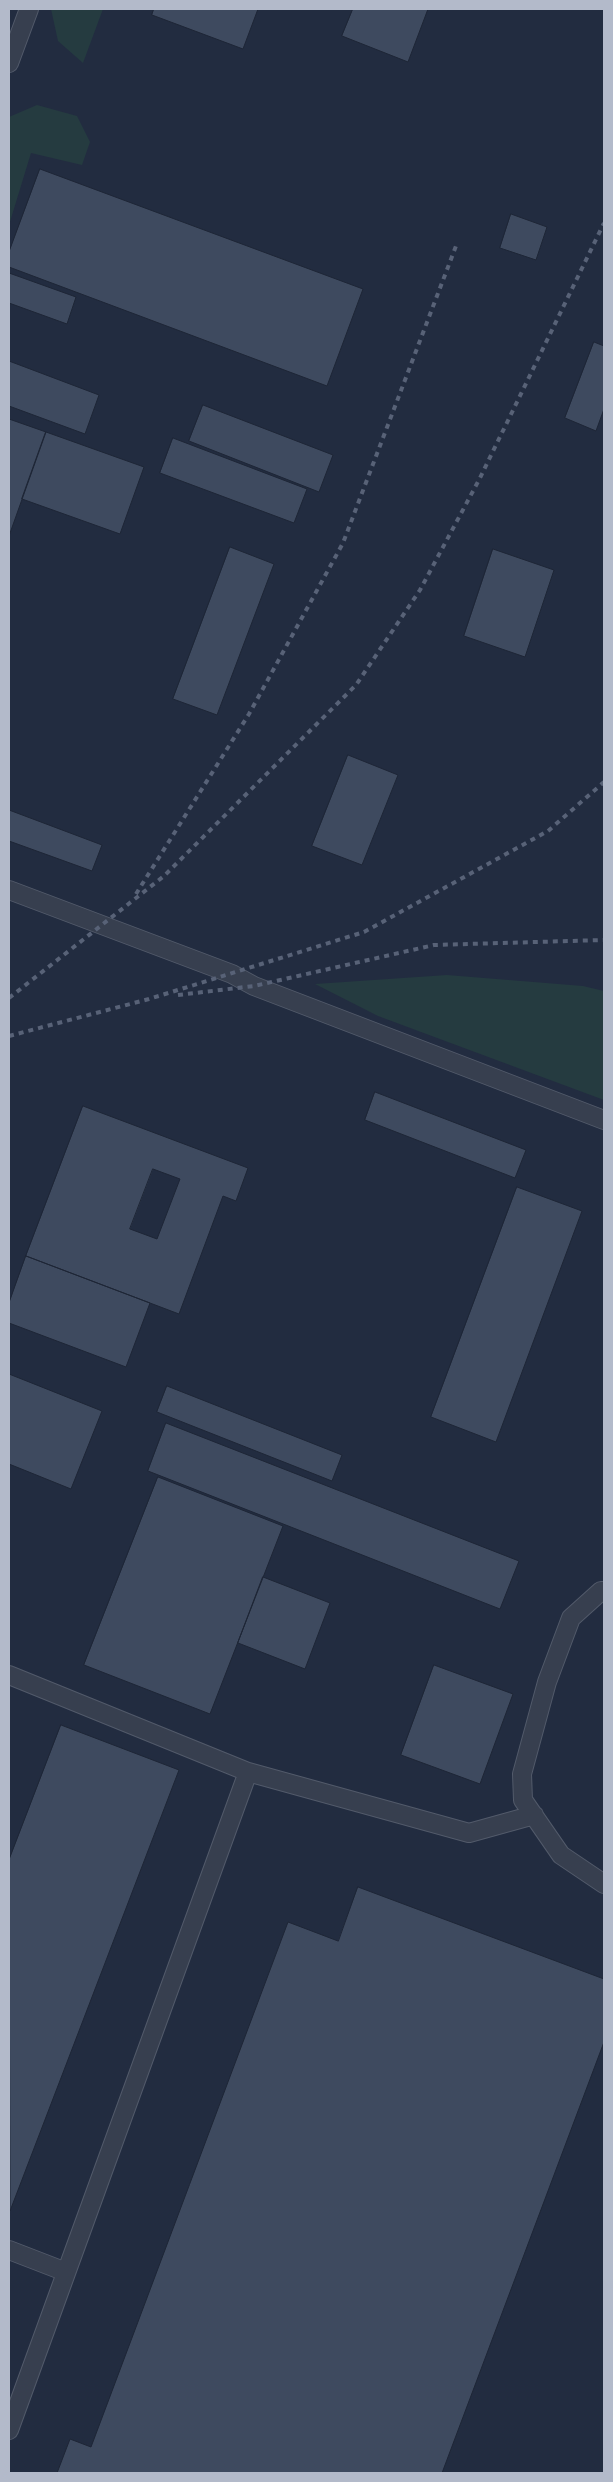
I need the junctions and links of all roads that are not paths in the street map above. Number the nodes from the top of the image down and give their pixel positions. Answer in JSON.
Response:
{"nodes":[{"id":1,"x":29,"y":9,"type":"edge"},
{"id":2,"x":9,"y":63,"type":"edge"},
{"id":3,"x":9,"y":890,"type":"edge"},
{"id":4,"x":604,"y":1120,"type":"edge"},
{"id":5,"x":604,"y":1591,"type":"edge"},
{"id":6,"x":9,"y":1676,"type":"edge"},
{"id":7,"x":248,"y":1772,"type":"junction"},
{"id":8,"x":534,"y":1815,"type":"junction"},
{"id":9,"x":604,"y":1884,"type":"edge"},
{"id":10,"x":9,"y":2250,"type":"edge"},
{"id":11,"x":66,"y":2272,"type":"junction"},
{"id":12,"x":9,"y":2430,"type":"edge"}],
"edges":[{"from":1,"to":2,"type":"lane"},
{"from":3,"to":4,"type":"lane"},
{"from":5,"to":8,"type":"lane"},
{"from":6,"to":7,"type":"lane"},
{"from":7,"to":8,"type":"lane"},
{"from":7,"to":11,"type":"lane"},
{"from":8,"to":9,"type":"lane"},
{"from":10,"to":11,"type":"lane"},
{"from":11,"to":12,"type":"lane"}]}
